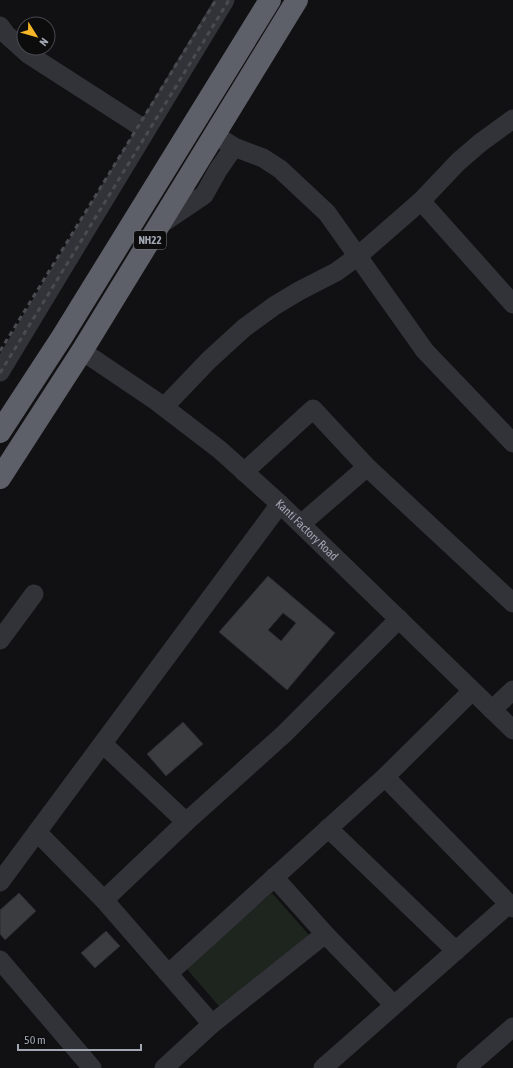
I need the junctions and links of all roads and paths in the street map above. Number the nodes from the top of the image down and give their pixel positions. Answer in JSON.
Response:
{"nodes":[{"id":1,"x":225,"y":0,"type":"edge"},
{"id":2,"x":270,"y":0,"type":"edge"},
{"id":3,"x":297,"y":0,"type":"edge"},
{"id":4,"x":0,"y":26,"type":"edge"},
{"id":5,"x":510,"y":126,"type":"edge"},
{"id":6,"x":146,"y":130,"type":"junction"},
{"id":7,"x":214,"y":134,"type":"junction"},
{"id":8,"x":234,"y":147,"type":"junction"},
{"id":9,"x":421,"y":201,"type":"junction"},
{"id":10,"x":158,"y":225,"type":"junction"},
{"id":11,"x":358,"y":256,"type":"junction"},
{"id":12,"x":513,"y":304,"type":"edge"},
{"id":13,"x":82,"y":351,"type":"junction"},
{"id":14,"x":0,"y":372,"type":"edge"},
{"id":15,"x":164,"y":407,"type":"junction"},
{"id":16,"x":0,"y":432,"type":"edge"},
{"id":17,"x":513,"y":443,"type":"edge"},
{"id":18,"x":367,"y":467,"type":"junction"},
{"id":19,"x":244,"y":472,"type":"junction"},
{"id":20,"x":0,"y":478,"type":"edge"},
{"id":21,"x":280,"y":504,"type":"junction"},
{"id":22,"x":301,"y":524,"type":"junction"},
{"id":23,"x":34,"y":594,"type":"dead end"},
{"id":24,"x":513,"y":603,"type":"edge"},
{"id":25,"x":399,"y":619,"type":"junction"},
{"id":26,"x":0,"y":640,"type":"edge"},
{"id":27,"x":513,"y":690,"type":"edge"},
{"id":28,"x":472,"y":691,"type":"junction"},
{"id":29,"x":492,"y":710,"type":"junction"},
{"id":30,"x":513,"y":730,"type":"edge"},
{"id":31,"x":102,"y":744,"type":"junction"},
{"id":32,"x":385,"y":777,"type":"junction"},
{"id":33,"x":186,"y":822,"type":"junction"},
{"id":34,"x":328,"y":828,"type":"junction"},
{"id":35,"x":37,"y":832,"type":"junction"},
{"id":36,"x":274,"y":877,"type":"junction"},
{"id":37,"x":0,"y":882,"type":"edge"},
{"id":38,"x":104,"y":900,"type":"junction"},
{"id":39,"x":511,"y":906,"type":"edge"},
{"id":40,"x":325,"y":934,"type":"junction"},
{"id":41,"x":456,"y":951,"type":"junction"},
{"id":42,"x":0,"y":960,"type":"edge"},
{"id":43,"x":169,"y":973,"type":"junction"},
{"id":44,"x":394,"y":1005,"type":"junction"},
{"id":45,"x":212,"y":1024,"type":"junction"},
{"id":46,"x":511,"y":1032,"type":"edge"},
{"id":47,"x":92,"y":1068,"type":"edge"},
{"id":48,"x":164,"y":1068,"type":"edge"},
{"id":49,"x":323,"y":1068,"type":"edge"},
{"id":50,"x":466,"y":1068,"type":"edge"}],
"edges":[{"from":1,"to":6,"type":"street"},
{"from":2,"to":16,"type":"highway","number":"NH22"},
{"from":3,"to":7,"type":"highway","number":"NH22"},
{"from":4,"to":6,"type":"street"},
{"from":5,"to":9,"type":"street"},
{"from":6,"to":14,"type":"street"},
{"from":7,"to":8,"type":"street"},
{"from":7,"to":10,"type":"highway","number":"NH22"},
{"from":8,"to":10,"type":"street"},
{"from":8,"to":11,"type":"street"},
{"from":9,"to":11,"type":"street"},
{"from":9,"to":12,"type":"street"},
{"from":10,"to":13,"type":"highway","number":"NH22"},
{"from":11,"to":15,"type":"street"},
{"from":11,"to":17,"type":"street"},
{"from":13,"to":15,"type":"street","name":"Kanti Factory Road"},
{"from":13,"to":20,"type":"highway","number":"NH22"},
{"from":15,"to":19,"type":"street","name":"Kanti Factory Road"},
{"from":18,"to":19,"type":"street"},
{"from":18,"to":22,"type":"street"},
{"from":18,"to":24,"type":"street"},
{"from":19,"to":21,"type":"street","name":"Kanti Factory Road"},
{"from":21,"to":22,"type":"street","name":"Kanti Factory Road"},
{"from":21,"to":31,"type":"street"},
{"from":22,"to":25,"type":"street","name":"Kanti Factory Road"},
{"from":23,"to":26,"type":"street"},
{"from":25,"to":28,"type":"street","name":"Kanti Factory Road"},
{"from":25,"to":33,"type":"street"},
{"from":27,"to":29,"type":"street"},
{"from":28,"to":29,"type":"street","name":"Kanti Factory Road"},
{"from":28,"to":32,"type":"street"},
{"from":29,"to":30,"type":"street","name":"Kanti Factory Road"},
{"from":31,"to":33,"type":"street"},
{"from":31,"to":35,"type":"street"},
{"from":32,"to":34,"type":"street"},
{"from":32,"to":39,"type":"street"},
{"from":33,"to":38,"type":"street"},
{"from":34,"to":36,"type":"street"},
{"from":34,"to":41,"type":"street"},
{"from":35,"to":37,"type":"street"},
{"from":35,"to":38,"type":"street"},
{"from":36,"to":40,"type":"street"},
{"from":36,"to":43,"type":"street"},
{"from":38,"to":43,"type":"street"},
{"from":39,"to":41,"type":"street"},
{"from":40,"to":44,"type":"street"},
{"from":40,"to":45,"type":"street"},
{"from":41,"to":44,"type":"street"},
{"from":42,"to":47,"type":"street"},
{"from":43,"to":45,"type":"street"},
{"from":44,"to":49,"type":"street"},
{"from":45,"to":48,"type":"street"},
{"from":46,"to":50,"type":"street"}]}
